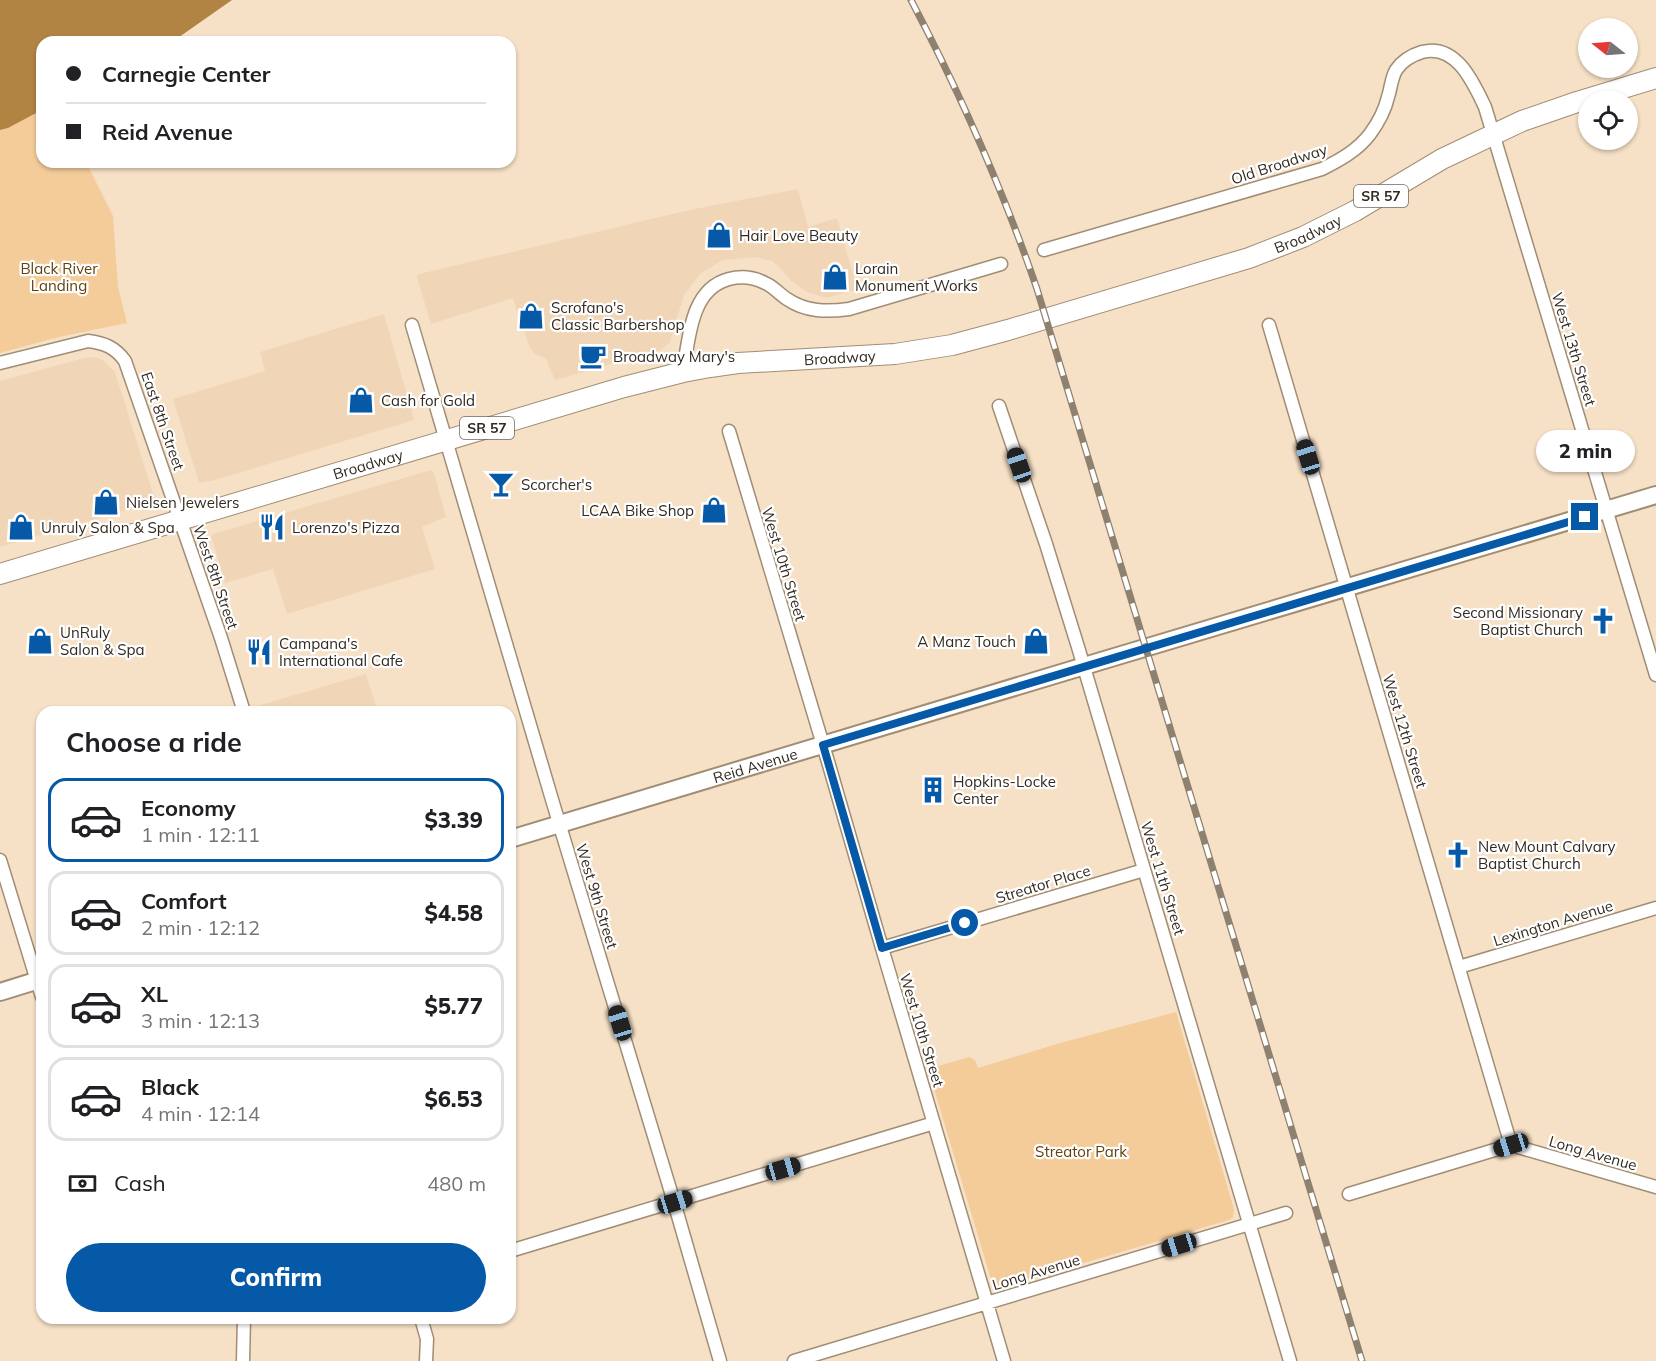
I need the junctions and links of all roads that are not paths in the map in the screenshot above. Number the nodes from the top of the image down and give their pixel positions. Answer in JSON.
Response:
{"nodes":[{"id":1,"x":1656,"y":78,"type":"edge"},
{"id":2,"x":1494,"y":134,"type":"junction"},
{"id":3,"x":1044,"y":250,"type":"dead end"},
{"id":4,"x":1001,"y":264,"type":"dead end"},
{"id":5,"x":412,"y":325,"type":"dead end"},
{"id":6,"x":1269,"y":325,"type":"dead end"},
{"id":7,"x":0,"y":363,"type":"edge"},
{"id":8,"x":683,"y":372,"type":"junction"},
{"id":9,"x":999,"y":406,"type":"dead end"},
{"id":10,"x":729,"y":431,"type":"dead end"},
{"id":11,"x":446,"y":440,"type":"junction"},
{"id":12,"x":1656,"y":495,"type":"edge"},
{"id":13,"x":1607,"y":510,"type":"junction"},
{"id":14,"x":181,"y":520,"type":"junction"},
{"id":15,"x":0,"y":574,"type":"edge"},
{"id":16,"x":1346,"y":588,"type":"junction"},
{"id":17,"x":1084,"y":666,"type":"junction"},
{"id":18,"x":1656,"y":675,"type":"edge"},
{"id":19,"x":242,"y":706,"type":"edge"},
{"id":20,"x":823,"y":745,"type":"junction"},
{"id":21,"x":560,"y":825,"type":"junction"},
{"id":22,"x":516,"y":837,"type":"edge"},
{"id":23,"x":0,"y":860,"type":"edge"},
{"id":24,"x":1144,"y":870,"type":"junction"},
{"id":25,"x":1656,"y":908,"type":"edge"},
{"id":26,"x":882,"y":948,"type":"junction"},
{"id":27,"x":1459,"y":967,"type":"junction"},
{"id":28,"x":36,"y":968,"type":"edge"},
{"id":29,"x":36,"y":981,"type":"edge"},
{"id":30,"x":0,"y":992,"type":"edge"},
{"id":31,"x":934,"y":1122,"type":"junction"},
{"id":32,"x":1511,"y":1145,"type":"junction"},
{"id":33,"x":1656,"y":1187,"type":"edge"},
{"id":34,"x":1349,"y":1194,"type":"dead end"},
{"id":35,"x":675,"y":1202,"type":"junction"},
{"id":36,"x":1286,"y":1213,"type":"dead end"},
{"id":37,"x":1250,"y":1224,"type":"junction"},
{"id":38,"x":516,"y":1249,"type":"edge"},
{"id":39,"x":986,"y":1303,"type":"junction"},
{"id":40,"x":244,"y":1324,"type":"edge"},
{"id":41,"x":423,"y":1324,"type":"edge"},
{"id":42,"x":243,"y":1361,"type":"edge"},
{"id":43,"x":426,"y":1361,"type":"edge"},
{"id":44,"x":720,"y":1361,"type":"edge"},
{"id":45,"x":794,"y":1361,"type":"edge"},
{"id":46,"x":1004,"y":1361,"type":"edge"},
{"id":47,"x":1290,"y":1361,"type":"edge"}],
"edges":[{"from":1,"to":2,"type":"main road","name":"Broadway","number":"SR 57"},
{"from":2,"to":3,"type":"street","name":"Old Broadway"},
{"from":2,"to":8,"type":"main road","name":"Broadway","number":"SR 57"},
{"from":2,"to":13,"type":"street","name":"West 13th Street"},
{"from":4,"to":8,"type":"street"},
{"from":5,"to":11,"type":"street","name":"West 9th Street"},
{"from":6,"to":16,"type":"street","name":"West 12th Street"},
{"from":7,"to":14,"type":"street","name":"East 8th Street"},
{"from":8,"to":11,"type":"main road","name":"Broadway","number":"SR 57"},
{"from":9,"to":17,"type":"street","name":"West 11th Street"},
{"from":10,"to":20,"type":"street","name":"West 10th Street"},
{"from":11,"to":14,"type":"main road","name":"Broadway","number":"SR 57"},
{"from":11,"to":21,"type":"street","name":"West 9th Street"},
{"from":12,"to":13,"type":"street","name":"Reid Avenue"},
{"from":13,"to":16,"type":"street","name":"Reid Avenue"},
{"from":13,"to":18,"type":"street","name":"West 13th Street"},
{"from":14,"to":15,"type":"main road","name":"Broadway","number":"SR 57"},
{"from":14,"to":19,"type":"street","name":"West 8th Street"},
{"from":16,"to":17,"type":"street","name":"Reid Avenue"},
{"from":16,"to":27,"type":"street","name":"West 12th Street"},
{"from":17,"to":20,"type":"street","name":"Reid Avenue"},
{"from":17,"to":24,"type":"street","name":"West 11th Street"},
{"from":20,"to":21,"type":"street","name":"Reid Avenue"},
{"from":20,"to":26,"type":"street","name":"West 10th Street"},
{"from":21,"to":22,"type":"street","name":"Reid Avenue"},
{"from":21,"to":35,"type":"street","name":"West 9th Street"},
{"from":23,"to":28,"type":"street"},
{"from":24,"to":26,"type":"street","name":"Streator Place"},
{"from":24,"to":37,"type":"street","name":"West 11th Street"},
{"from":25,"to":27,"type":"street","name":"Lexington Avenue"},
{"from":26,"to":31,"type":"street","name":"West 10th Street"},
{"from":27,"to":32,"type":"street","name":"West 12th Street"},
{"from":29,"to":30,"type":"street"},
{"from":31,"to":35,"type":"street"},
{"from":31,"to":39,"type":"street","name":"West 10th Street"},
{"from":32,"to":33,"type":"street","name":"Long Avenue"},
{"from":32,"to":34,"type":"street"},
{"from":35,"to":38,"type":"street"},
{"from":35,"to":44,"type":"street","name":"West 9th Street"},
{"from":36,"to":37,"type":"street","name":"Long Avenue"},
{"from":37,"to":39,"type":"street","name":"Long Avenue"},
{"from":37,"to":47,"type":"street","name":"West 11th Street"},
{"from":39,"to":45,"type":"street","name":"Long Avenue"},
{"from":39,"to":46,"type":"street","name":"West 10th Street"},
{"from":40,"to":42,"type":"street"},
{"from":41,"to":43,"type":"street"}]}
